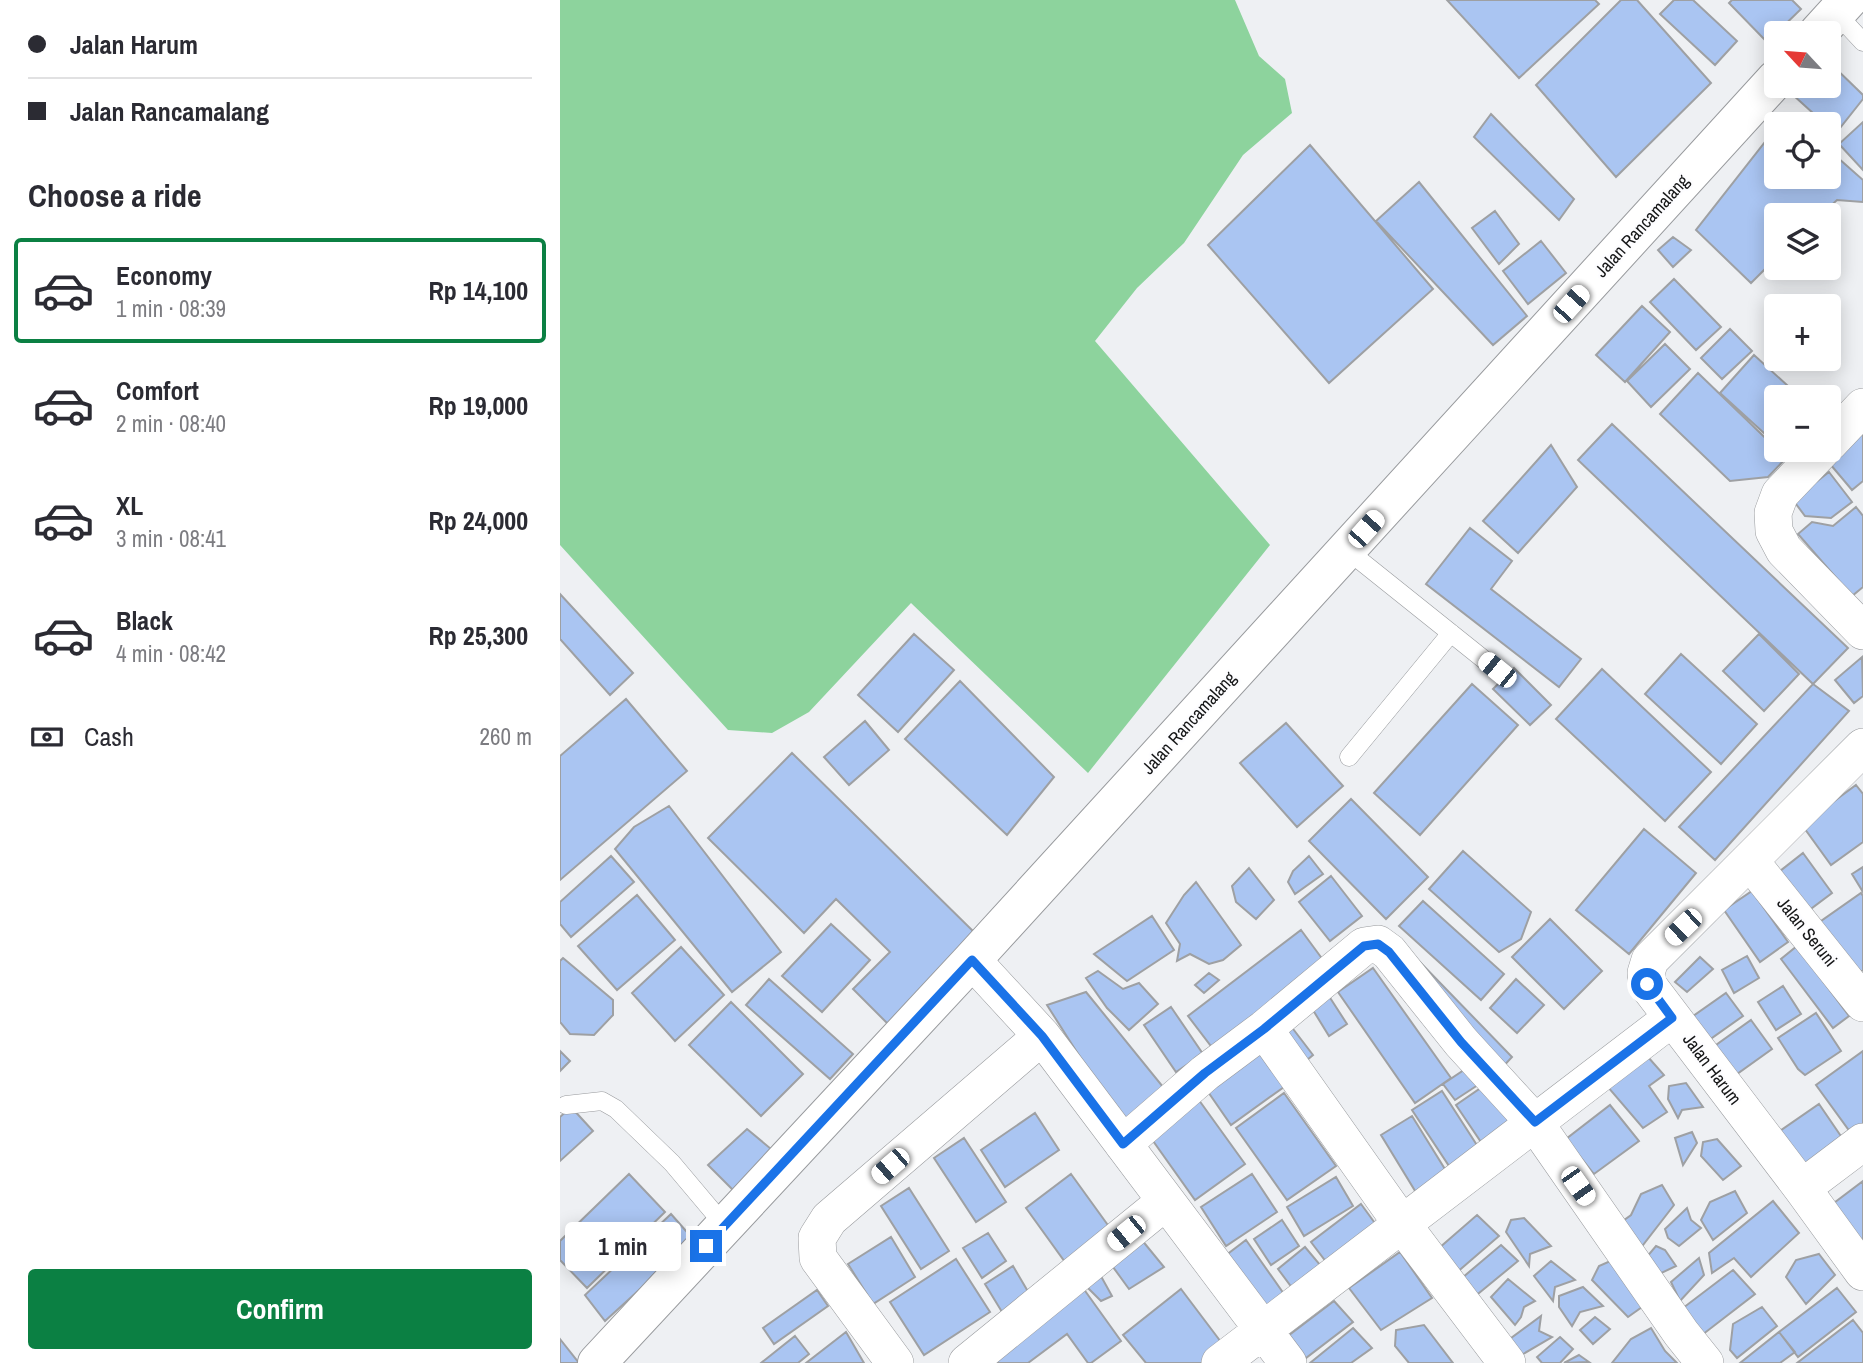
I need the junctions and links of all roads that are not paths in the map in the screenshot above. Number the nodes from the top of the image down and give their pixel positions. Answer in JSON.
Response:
{"nodes":[{"id":1,"x":1834,"y":16,"type":"edge"},
{"id":2,"x":1863,"y":42,"type":"edge"},
{"id":3,"x":1764,"y":93,"type":"edge"},
{"id":4,"x":1863,"y":407,"type":"edge"},
{"id":5,"x":1841,"y":430,"type":"edge"},
{"id":6,"x":1811,"y":462,"type":"edge"},
{"id":7,"x":1354,"y":555,"type":"junction"},
{"id":8,"x":1863,"y":631,"type":"edge"},
{"id":9,"x":1451,"y":633,"type":"junction"},
{"id":10,"x":1497,"y":670,"type":"dead end"},
{"id":11,"x":1860,"y":755,"type":"edge"},
{"id":12,"x":1349,"y":757,"type":"dead end"},
{"id":13,"x":1750,"y":861,"type":"junction"},
{"id":14,"x":981,"y":971,"type":"junction"},
{"id":15,"x":1863,"y":1003,"type":"edge"},
{"id":16,"x":1672,"y":1018,"type":"junction"},
{"id":17,"x":1031,"y":1025,"type":"junction"},
{"id":18,"x":1264,"y":1029,"type":"junction"},
{"id":19,"x":566,"y":1105,"type":"dead end"},
{"id":20,"x":1535,"y":1122,"type":"junction"},
{"id":21,"x":1863,"y":1143,"type":"edge"},
{"id":22,"x":1123,"y":1144,"type":"junction"},
{"id":23,"x":1802,"y":1188,"type":"junction"},
{"id":24,"x":1166,"y":1201,"type":"junction"},
{"id":25,"x":1402,"y":1224,"type":"junction"},
{"id":26,"x":724,"y":1226,"type":"junction"},
{"id":27,"x":1863,"y":1272,"type":"edge"},
{"id":28,"x":1263,"y":1329,"type":"junction"},
{"id":29,"x":597,"y":1363,"type":"edge"},
{"id":30,"x":894,"y":1363,"type":"edge"},
{"id":31,"x":967,"y":1363,"type":"edge"},
{"id":32,"x":1220,"y":1363,"type":"edge"},
{"id":33,"x":1288,"y":1363,"type":"edge"},
{"id":34,"x":1507,"y":1363,"type":"edge"},
{"id":35,"x":1705,"y":1363,"type":"edge"}],
"edges":[{"from":1,"to":2,"type":"lane"},
{"from":3,"to":7,"type":"street","name":"Jalan Rancamalang"},
{"from":4,"to":5,"type":"street"},
{"from":6,"to":8,"type":"street"},
{"from":7,"to":9,"type":"lane"},
{"from":7,"to":14,"type":"street","name":"Jalan Rancamalang"},
{"from":9,"to":10,"type":"lane"},
{"from":9,"to":12,"type":"lane"},
{"from":11,"to":13,"type":"street","name":"Jalan Harum"},
{"from":13,"to":15,"type":"street","name":"Jalan Seruni"},
{"from":13,"to":16,"type":"street","name":"Jalan Harum"},
{"from":14,"to":17,"type":"street"},
{"from":14,"to":26,"type":"street","name":"Jalan Rancamalang"},
{"from":16,"to":20,"type":"street"},
{"from":16,"to":23,"type":"street","name":"Jalan Harum"},
{"from":17,"to":22,"type":"street"},
{"from":17,"to":30,"type":"street"},
{"from":18,"to":20,"type":"street"},
{"from":18,"to":22,"type":"street"},
{"from":18,"to":25,"type":"street"},
{"from":19,"to":26,"type":"lane"},
{"from":20,"to":25,"type":"street"},
{"from":20,"to":35,"type":"street"},
{"from":21,"to":23,"type":"street"},
{"from":22,"to":24,"type":"street"},
{"from":23,"to":27,"type":"street","name":"Jalan Harum"},
{"from":24,"to":28,"type":"street"},
{"from":24,"to":31,"type":"street"},
{"from":25,"to":28,"type":"street"},
{"from":25,"to":34,"type":"street"},
{"from":26,"to":29,"type":"street","name":"Jalan Rancamalang"},
{"from":28,"to":32,"type":"street"},
{"from":28,"to":33,"type":"street"}]}
